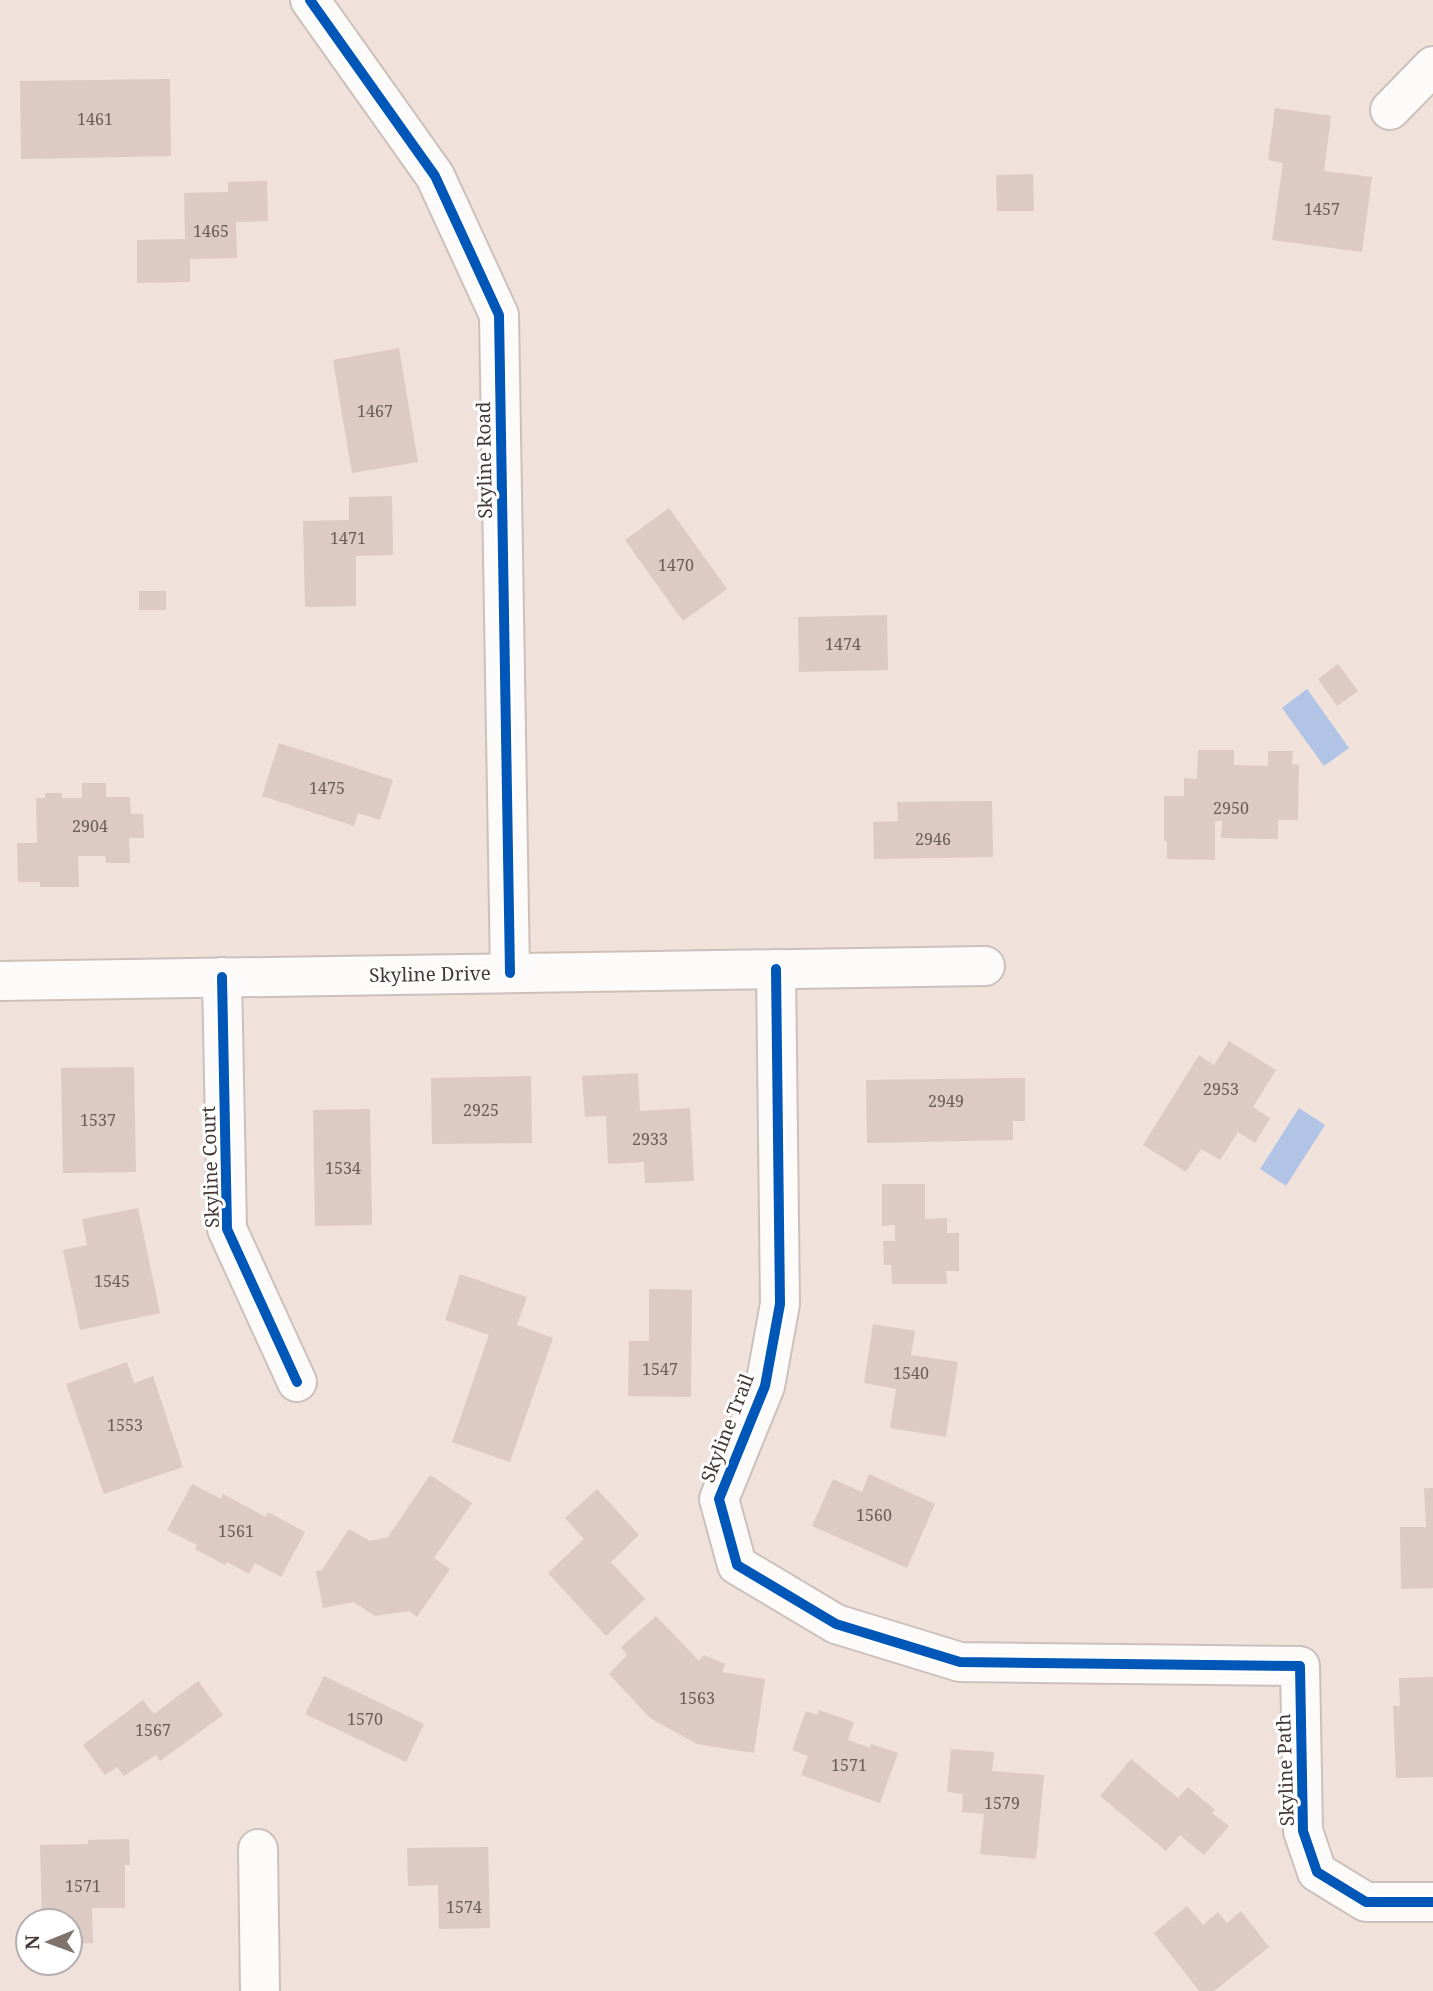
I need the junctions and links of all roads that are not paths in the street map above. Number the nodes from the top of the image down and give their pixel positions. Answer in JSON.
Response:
{"nodes":[{"id":1,"x":310,"y":0,"type":"edge"},
{"id":2,"x":1433,"y":66,"type":"edge"},
{"id":3,"x":1390,"y":110,"type":"dead end"},
{"id":4,"x":985,"y":966,"type":"dead end"},
{"id":5,"x":776,"y":969,"type":"junction"},
{"id":6,"x":510,"y":973,"type":"junction"},
{"id":7,"x":222,"y":977,"type":"junction"},
{"id":8,"x":0,"y":981,"type":"edge"},
{"id":9,"x":297,"y":1382,"type":"dead end"},
{"id":10,"x":1300,"y":1666,"type":"joint"},
{"id":11,"x":258,"y":1849,"type":"dead end"},
{"id":12,"x":1433,"y":1902,"type":"edge"},
{"id":13,"x":260,"y":1991,"type":"edge"}],
"edges":[{"from":1,"to":6,"type":"street","name":"Skyline Road"},
{"from":2,"to":3,"type":"street"},
{"from":4,"to":5,"type":"street","name":"Skyline Drive"},
{"from":5,"to":6,"type":"street","name":"Skyline Drive"},
{"from":5,"to":10,"type":"street","name":"Skyline Trail"},
{"from":6,"to":7,"type":"street","name":"Skyline Drive"},
{"from":7,"to":8,"type":"street","name":"Skyline Drive"},
{"from":7,"to":9,"type":"street","name":"Skyline Court"},
{"from":10,"to":12,"type":"street","name":"Skyline Path"},
{"from":11,"to":13,"type":"street"}]}
